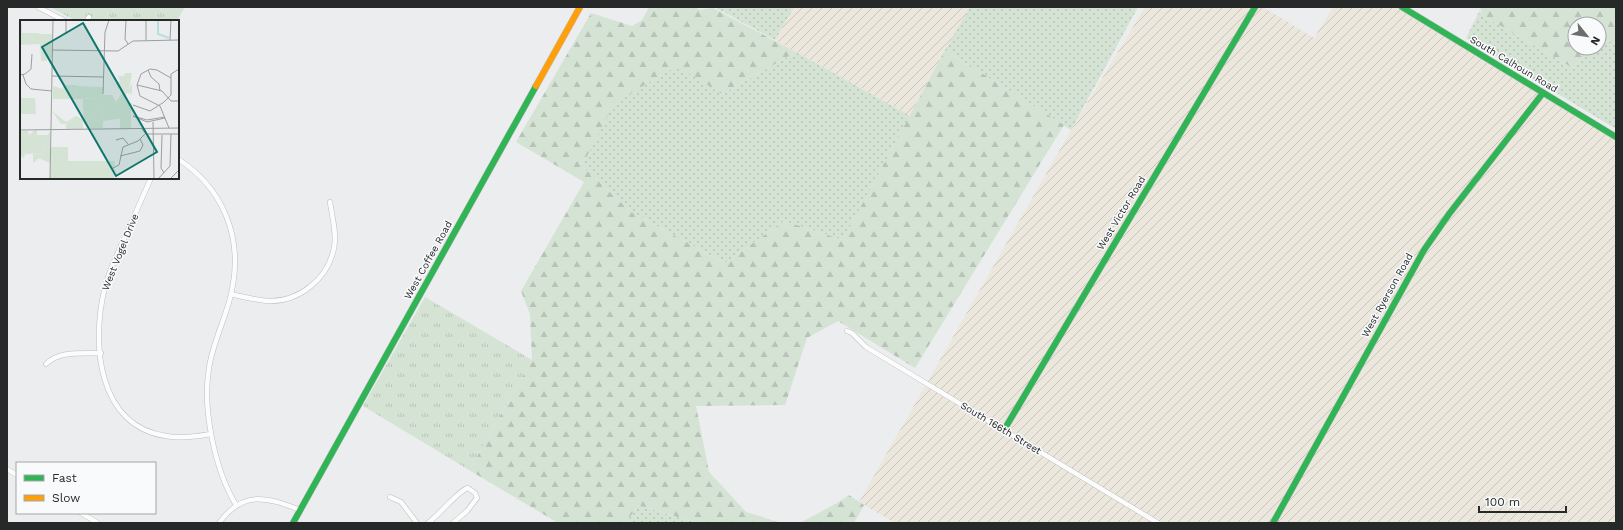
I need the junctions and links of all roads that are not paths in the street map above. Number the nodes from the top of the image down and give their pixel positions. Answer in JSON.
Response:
{"nodes":[{"id":1,"x":38,"y":7,"type":"edge"},
{"id":2,"x":580,"y":7,"type":"edge"},
{"id":3,"x":1255,"y":7,"type":"edge"},
{"id":4,"x":1402,"y":7,"type":"edge"},
{"id":5,"x":63,"y":20,"type":"edge"},
{"id":6,"x":1543,"y":93,"type":"junction"},
{"id":7,"x":1616,"y":137,"type":"edge"},
{"id":8,"x":179,"y":160,"type":"edge"},
{"id":9,"x":151,"y":179,"type":"edge"},
{"id":10,"x":330,"y":202,"type":"dead end"},
{"id":11,"x":231,"y":294,"type":"junction"},
{"id":12,"x":847,"y":331,"type":"dead end"},
{"id":13,"x":101,"y":353,"type":"junction"},
{"id":14,"x":46,"y":364,"type":"dead end"},
{"id":15,"x":1004,"y":430,"type":"junction"},
{"id":16,"x":212,"y":434,"type":"junction"},
{"id":17,"x":7,"y":469,"type":"edge"},
{"id":18,"x":16,"y":474,"type":"edge"},
{"id":19,"x":390,"y":497,"type":"dead end"},
{"id":20,"x":236,"y":505,"type":"junction"},
{"id":21,"x":300,"y":510,"type":"junction"},
{"id":22,"x":83,"y":514,"type":"edge"},
{"id":23,"x":98,"y":523,"type":"edge"},
{"id":24,"x":219,"y":523,"type":"edge"},
{"id":25,"x":293,"y":523,"type":"edge"},
{"id":26,"x":417,"y":523,"type":"edge"},
{"id":27,"x":428,"y":523,"type":"edge"},
{"id":28,"x":453,"y":523,"type":"edge"},
{"id":29,"x":1158,"y":523,"type":"edge"},
{"id":30,"x":1274,"y":523,"type":"edge"}],
"edges":[{"from":1,"to":5,"type":"street"},
{"from":2,"to":21,"type":"street","name":"West Coffee Road"},
{"from":3,"to":15,"type":"street","name":"West Victor Road"},
{"from":4,"to":6,"type":"street","name":"South Calhoun Road"},
{"from":6,"to":7,"type":"street","name":"South Calhoun Road"},
{"from":6,"to":30,"type":"street","name":"West Ryerson Road"},
{"from":8,"to":11,"type":"street"},
{"from":9,"to":13,"type":"street","name":"West Vogel Drive"},
{"from":10,"to":11,"type":"street"},
{"from":11,"to":16,"type":"street"},
{"from":12,"to":15,"type":"street","name":"South 166th Street"},
{"from":13,"to":14,"type":"street"},
{"from":13,"to":16,"type":"street","name":"West Vogel Drive"},
{"from":15,"to":29,"type":"street","name":"South 166th Street"},
{"from":16,"to":20,"type":"street"},
{"from":17,"to":18,"type":"street"},
{"from":19,"to":26,"type":"street"},
{"from":20,"to":21,"type":"street"},
{"from":20,"to":24,"type":"street"},
{"from":21,"to":25,"type":"street","name":"West Coffee Road"},
{"from":22,"to":23,"type":"street"},
{"from":27,"to":28,"type":"street"}]}
